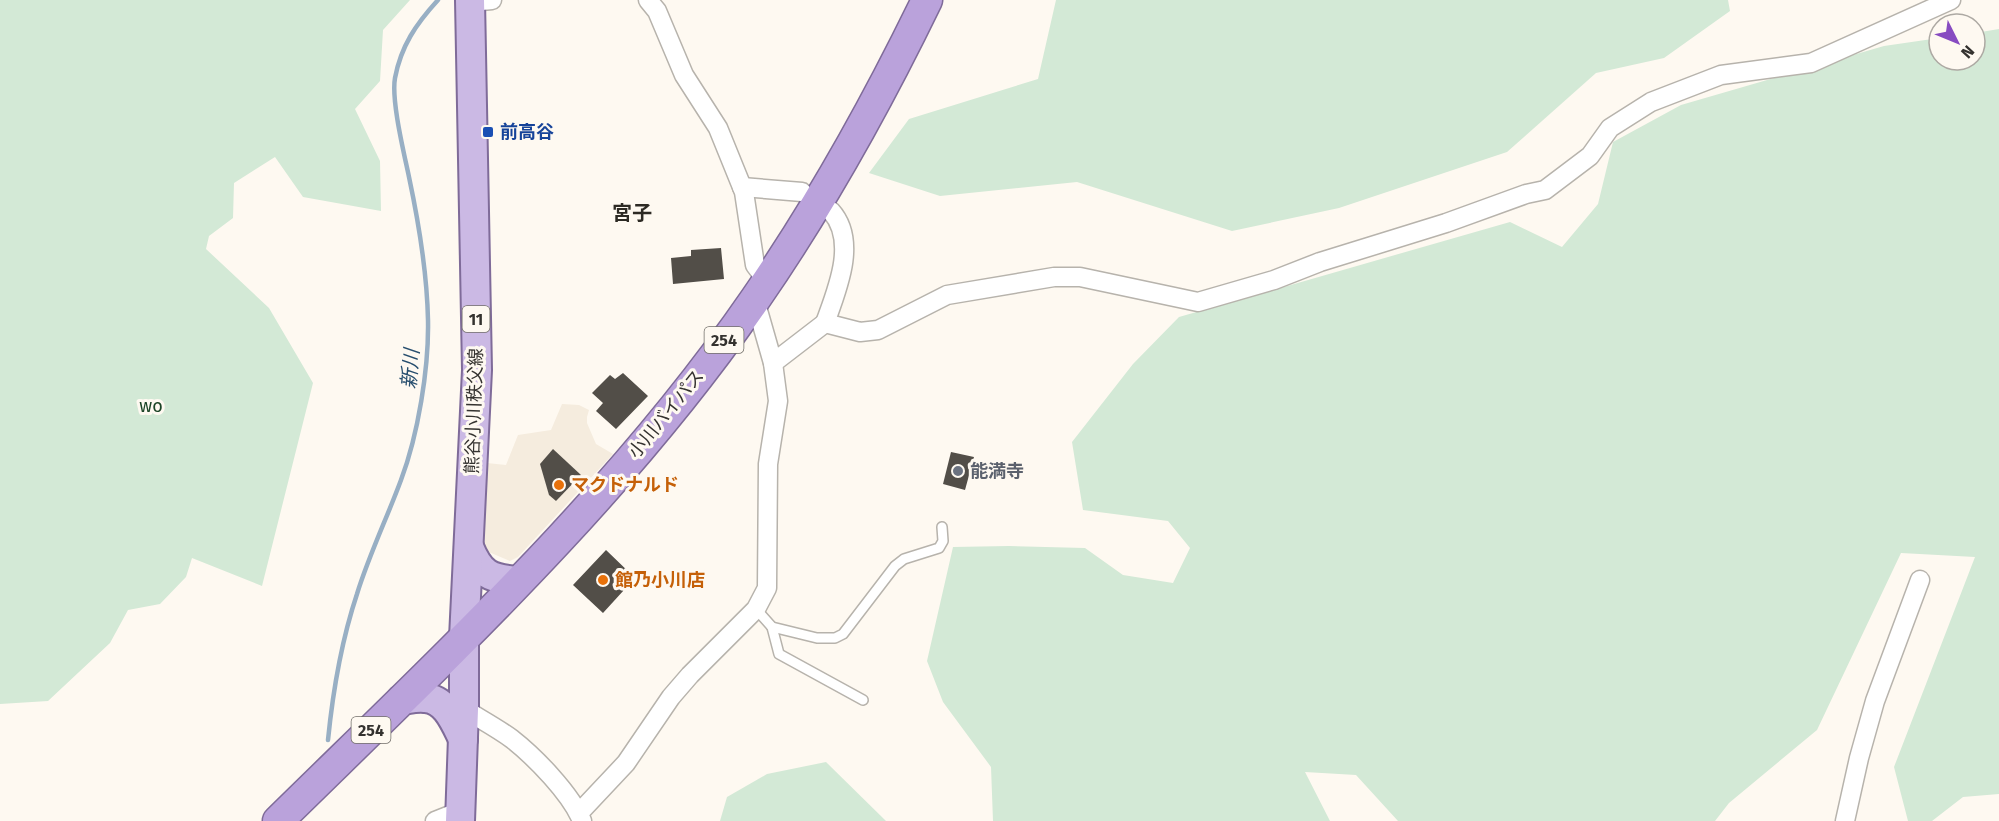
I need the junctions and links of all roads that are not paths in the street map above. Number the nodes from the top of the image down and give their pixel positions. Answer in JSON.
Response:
{"nodes":[{"id":1,"x":648,"y":0,"type":"edge"},
{"id":2,"x":927,"y":0,"type":"edge"},
{"id":3,"x":1951,"y":0,"type":"edge"},
{"id":4,"x":477,"y":1,"type":"edge"},
{"id":5,"x":742,"y":187,"type":"junction"},
{"id":6,"x":802,"y":192,"type":"dead end"},
{"id":7,"x":831,"y":212,"type":"dead end"},
{"id":8,"x":761,"y":291,"type":"junction"},
{"id":9,"x":825,"y":323,"type":"junction"},
{"id":10,"x":773,"y":363,"type":"junction"},
{"id":11,"x":942,"y":527,"type":"dead end"},
{"id":12,"x":469,"y":547,"type":"junction"},
{"id":13,"x":1920,"y":580,"type":"dead end"},
{"id":14,"x":518,"y":581,"type":"junction"},
{"id":15,"x":756,"y":609,"type":"junction"},
{"id":16,"x":772,"y":627,"type":"junction"},
{"id":17,"x":464,"y":638,"type":"junction"},
{"id":18,"x":401,"y":700,"type":"junction"},
{"id":19,"x":863,"y":700,"type":"dead end"},
{"id":20,"x":464,"y":709,"type":"junction"},
{"id":21,"x":463,"y":739,"type":"junction"},
{"id":22,"x":580,"y":817,"type":"edge"},
{"id":23,"x":452,"y":818,"type":"edge"},
{"id":24,"x":278,"y":821,"type":"edge"},
{"id":25,"x":1845,"y":821,"type":"edge"}],
"edges":[{"from":1,"to":5,"type":"street"},
{"from":2,"to":8,"type":"highway","name":"小川バイパス","number":"254"},
{"from":3,"to":9,"type":"street"},
{"from":4,"to":12,"type":"main road","name":"熊谷小川秩父線","number":"11"},
{"from":5,"to":6,"type":"street"},
{"from":5,"to":8,"type":"street"},
{"from":7,"to":9,"type":"street"},
{"from":8,"to":10,"type":"street"},
{"from":8,"to":14,"type":"highway","name":"小川バイパス","number":"254"},
{"from":9,"to":10,"type":"street"},
{"from":10,"to":15,"type":"street"},
{"from":11,"to":16,"type":"lane"},
{"from":12,"to":14,"type":"main road"},
{"from":12,"to":17,"type":"main road","name":"熊谷小川秩父線","number":"11"},
{"from":13,"to":25,"type":"street"},
{"from":14,"to":17,"type":"highway","name":"小川バイパス","number":"254"},
{"from":15,"to":16,"type":"lane"},
{"from":15,"to":22,"type":"street"},
{"from":16,"to":19,"type":"lane"},
{"from":17,"to":18,"type":"highway","name":"小川バイパス","number":"254"},
{"from":17,"to":20,"type":"main road","name":"熊谷小川秩父線","number":"11"},
{"from":18,"to":21,"type":"main road"},
{"from":18,"to":24,"type":"highway","name":"小川バイパス","number":"254"},
{"from":20,"to":21,"type":"main road","name":"熊谷小川秩父線","number":"11"},
{"from":20,"to":22,"type":"street"},
{"from":21,"to":23,"type":"main road","name":"熊谷小川秩父線","number":"11"}]}
